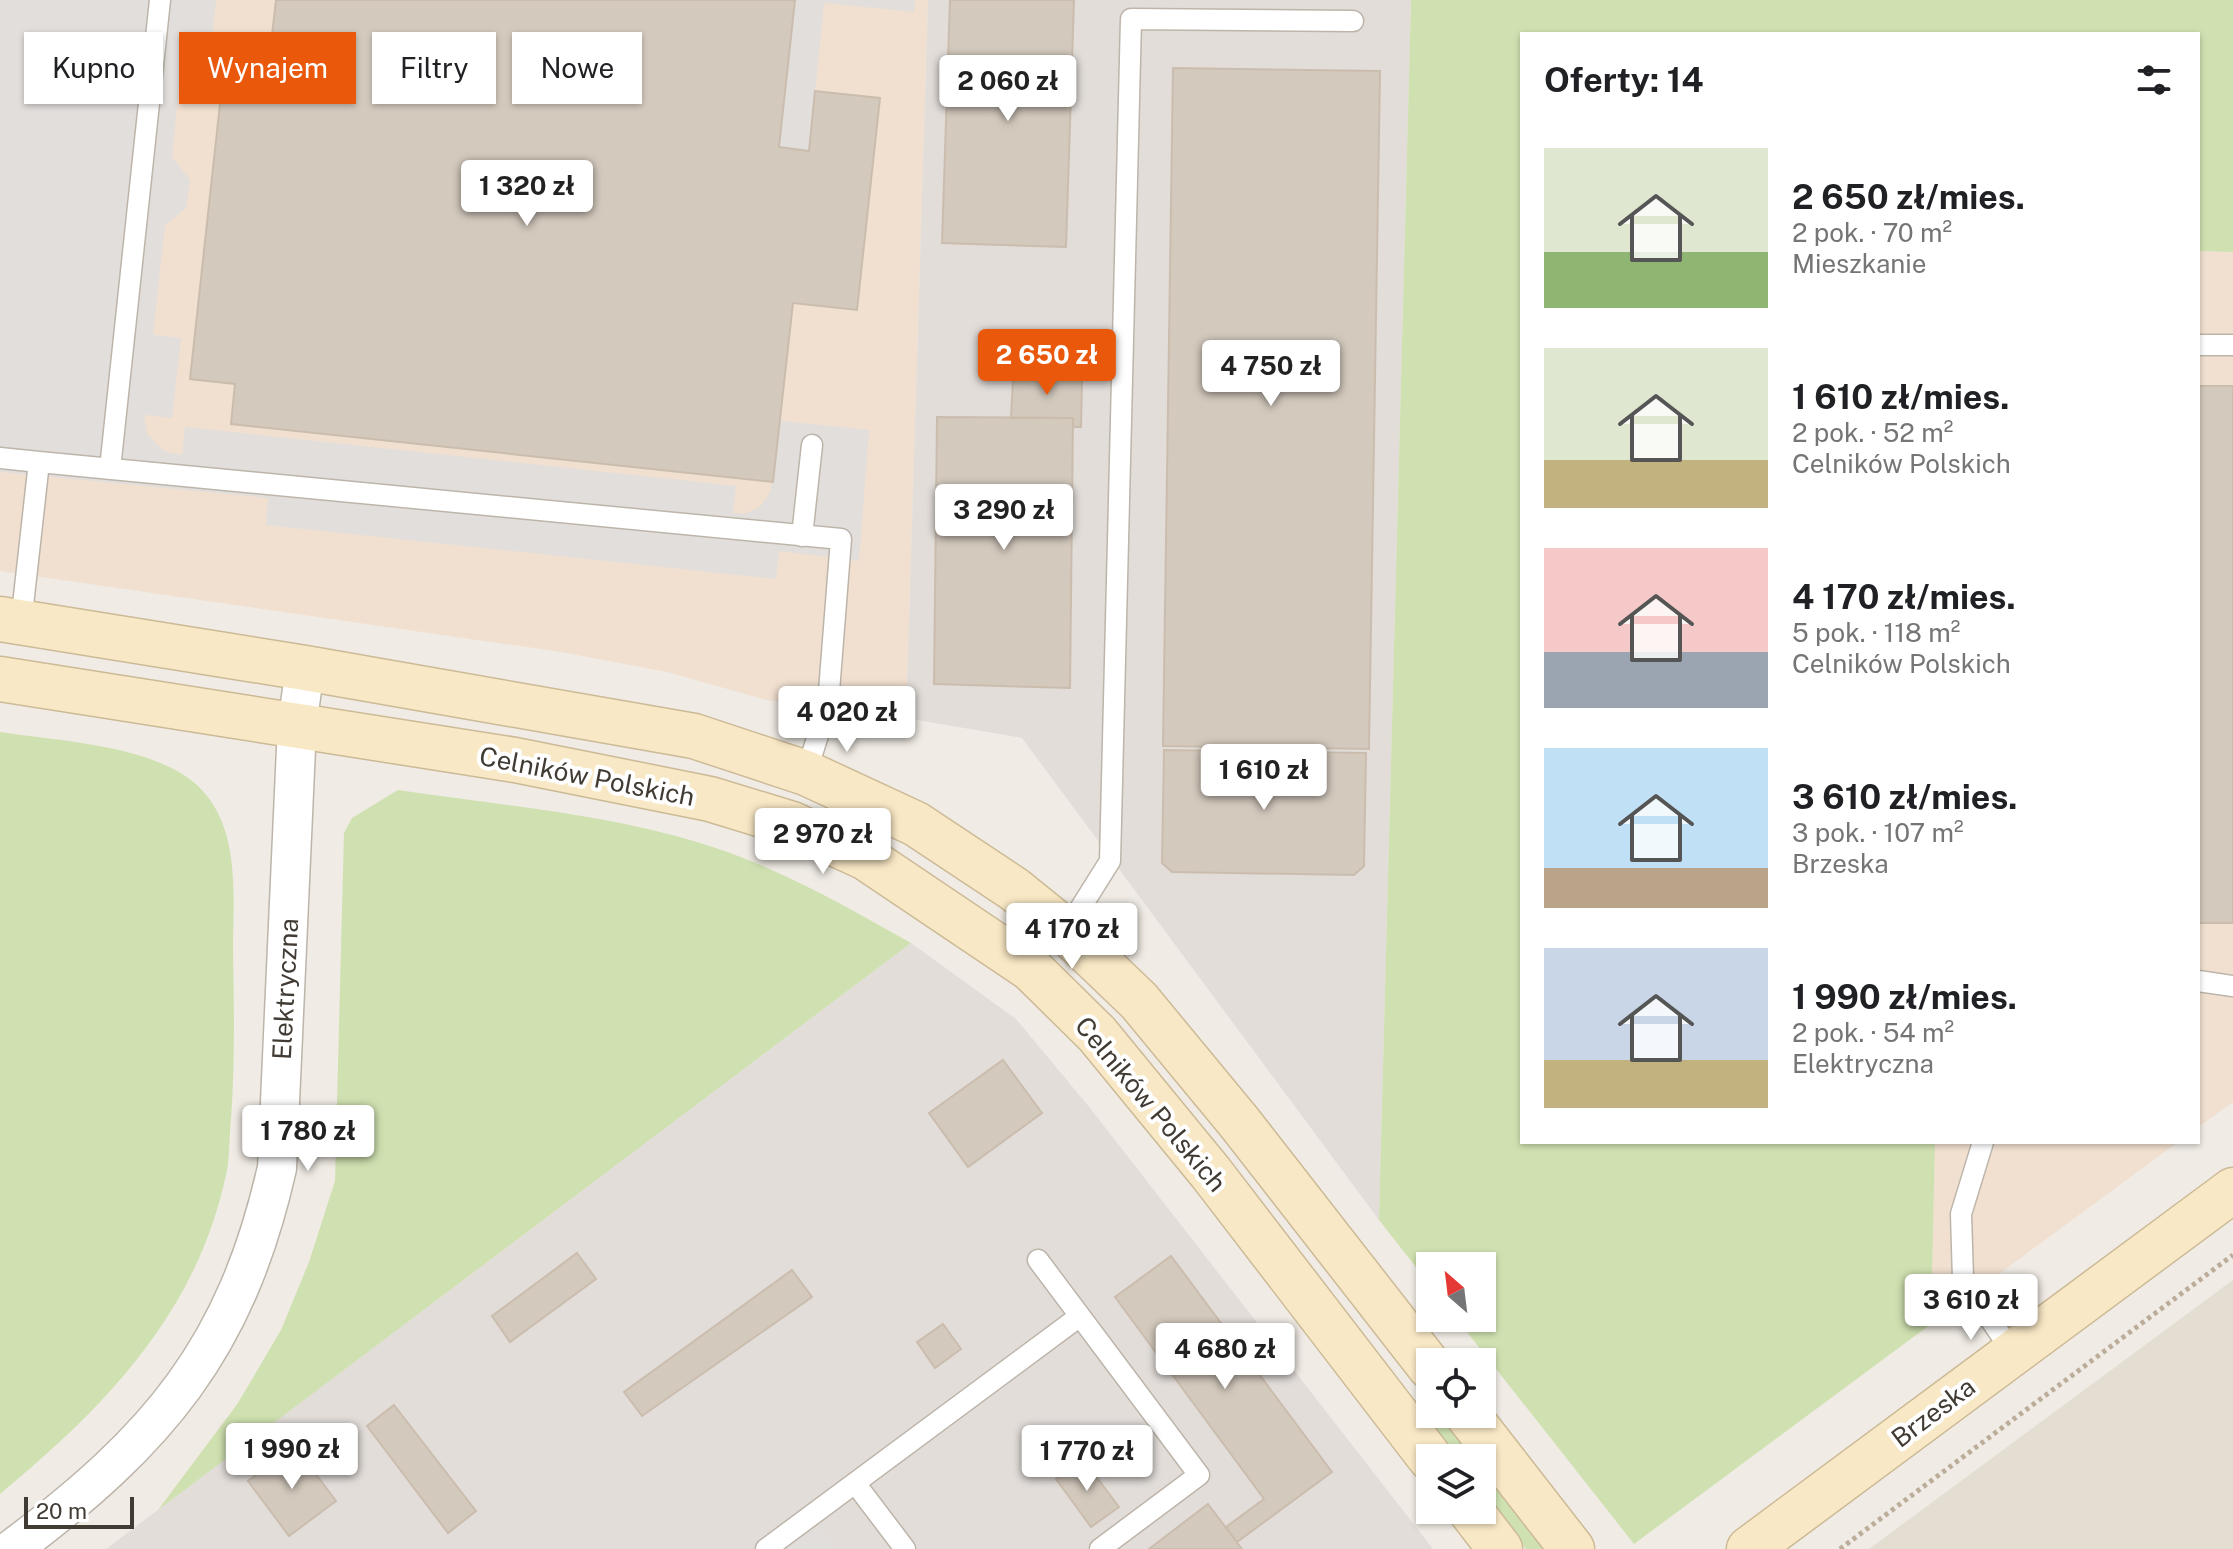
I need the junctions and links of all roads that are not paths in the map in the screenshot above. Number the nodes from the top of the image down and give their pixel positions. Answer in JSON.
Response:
{"nodes":[{"id":1,"x":160,"y":0,"type":"edge"},
{"id":2,"x":1353,"y":21,"type":"dead end"},
{"id":3,"x":2200,"y":345,"type":"edge"},
{"id":4,"x":2233,"y":345,"type":"edge"},
{"id":5,"x":812,"y":445,"type":"dead end"},
{"id":6,"x":0,"y":458,"type":"edge"},
{"id":7,"x":39,"y":462,"type":"junction"},
{"id":8,"x":110,"y":469,"type":"junction"},
{"id":9,"x":802,"y":536,"type":"junction"},
{"id":10,"x":10,"y":621,"type":"edge"},
{"id":11,"x":305,"y":668,"type":"junction"},
{"id":12,"x":0,"y":679,"type":"edge"},
{"id":13,"x":297,"y":726,"type":"junction"},
{"id":14,"x":806,"y":773,"type":"junction"},
{"id":15,"x":1066,"y":931,"type":"junction"},
{"id":16,"x":1031,"y":969,"type":"junction"},
{"id":17,"x":2200,"y":981,"type":"edge"},
{"id":18,"x":2233,"y":986,"type":"edge"},
{"id":19,"x":1982,"y":1144,"type":"edge"},
{"id":20,"x":2233,"y":1190,"type":"edge"},
{"id":21,"x":1038,"y":1260,"type":"dead end"},
{"id":22,"x":1080,"y":1316,"type":"junction"},
{"id":23,"x":1416,"y":1349,"type":"edge"},
{"id":24,"x":2013,"y":1353,"type":"junction"},
{"id":25,"x":1478,"y":1428,"type":"edge"},
{"id":26,"x":1419,"y":1444,"type":"edge"},
{"id":27,"x":855,"y":1483,"type":"junction"},
{"id":28,"x":1481,"y":1524,"type":"edge"},
{"id":29,"x":12,"y":1549,"type":"edge"},
{"id":30,"x":766,"y":1549,"type":"edge"},
{"id":31,"x":905,"y":1549,"type":"edge"},
{"id":32,"x":1100,"y":1549,"type":"edge"},
{"id":33,"x":1500,"y":1549,"type":"edge"},
{"id":34,"x":1572,"y":1549,"type":"edge"},
{"id":35,"x":1749,"y":1549,"type":"edge"}],
"edges":[{"from":1,"to":8,"type":"lane"},
{"from":2,"to":15,"type":"lane"},
{"from":3,"to":4,"type":"lane"},
{"from":5,"to":9,"type":"lane"},
{"from":6,"to":7,"type":"lane"},
{"from":7,"to":8,"type":"lane"},
{"from":7,"to":10,"type":"lane"},
{"from":8,"to":9,"type":"lane"},
{"from":9,"to":14,"type":"lane"},
{"from":10,"to":11,"type":"street","name":"Celników Polskich"},
{"from":11,"to":13,"type":"street","name":"Elektryczna"},
{"from":11,"to":14,"type":"street","name":"Celników Polskich"},
{"from":12,"to":13,"type":"street","name":"Celników Polskich"},
{"from":13,"to":16,"type":"street","name":"Celników Polskich"},
{"from":13,"to":29,"type":"street","name":"Elektryczna"},
{"from":14,"to":15,"type":"street","name":"Celników Polskich"},
{"from":15,"to":16,"type":"street"},
{"from":15,"to":23,"type":"street","name":"Celników Polskich"},
{"from":16,"to":26,"type":"street","name":"Celników Polskich"},
{"from":17,"to":18,"type":"lane"},
{"from":19,"to":24,"type":"lane"},
{"from":20,"to":24,"type":"street","name":"Brzeska"},
{"from":21,"to":22,"type":"lane"},
{"from":22,"to":27,"type":"lane"},
{"from":22,"to":32,"type":"lane"},
{"from":24,"to":35,"type":"street","name":"Brzeska"},
{"from":25,"to":34,"type":"street"},
{"from":27,"to":30,"type":"lane"},
{"from":27,"to":31,"type":"lane"},
{"from":28,"to":33,"type":"street"}]}
